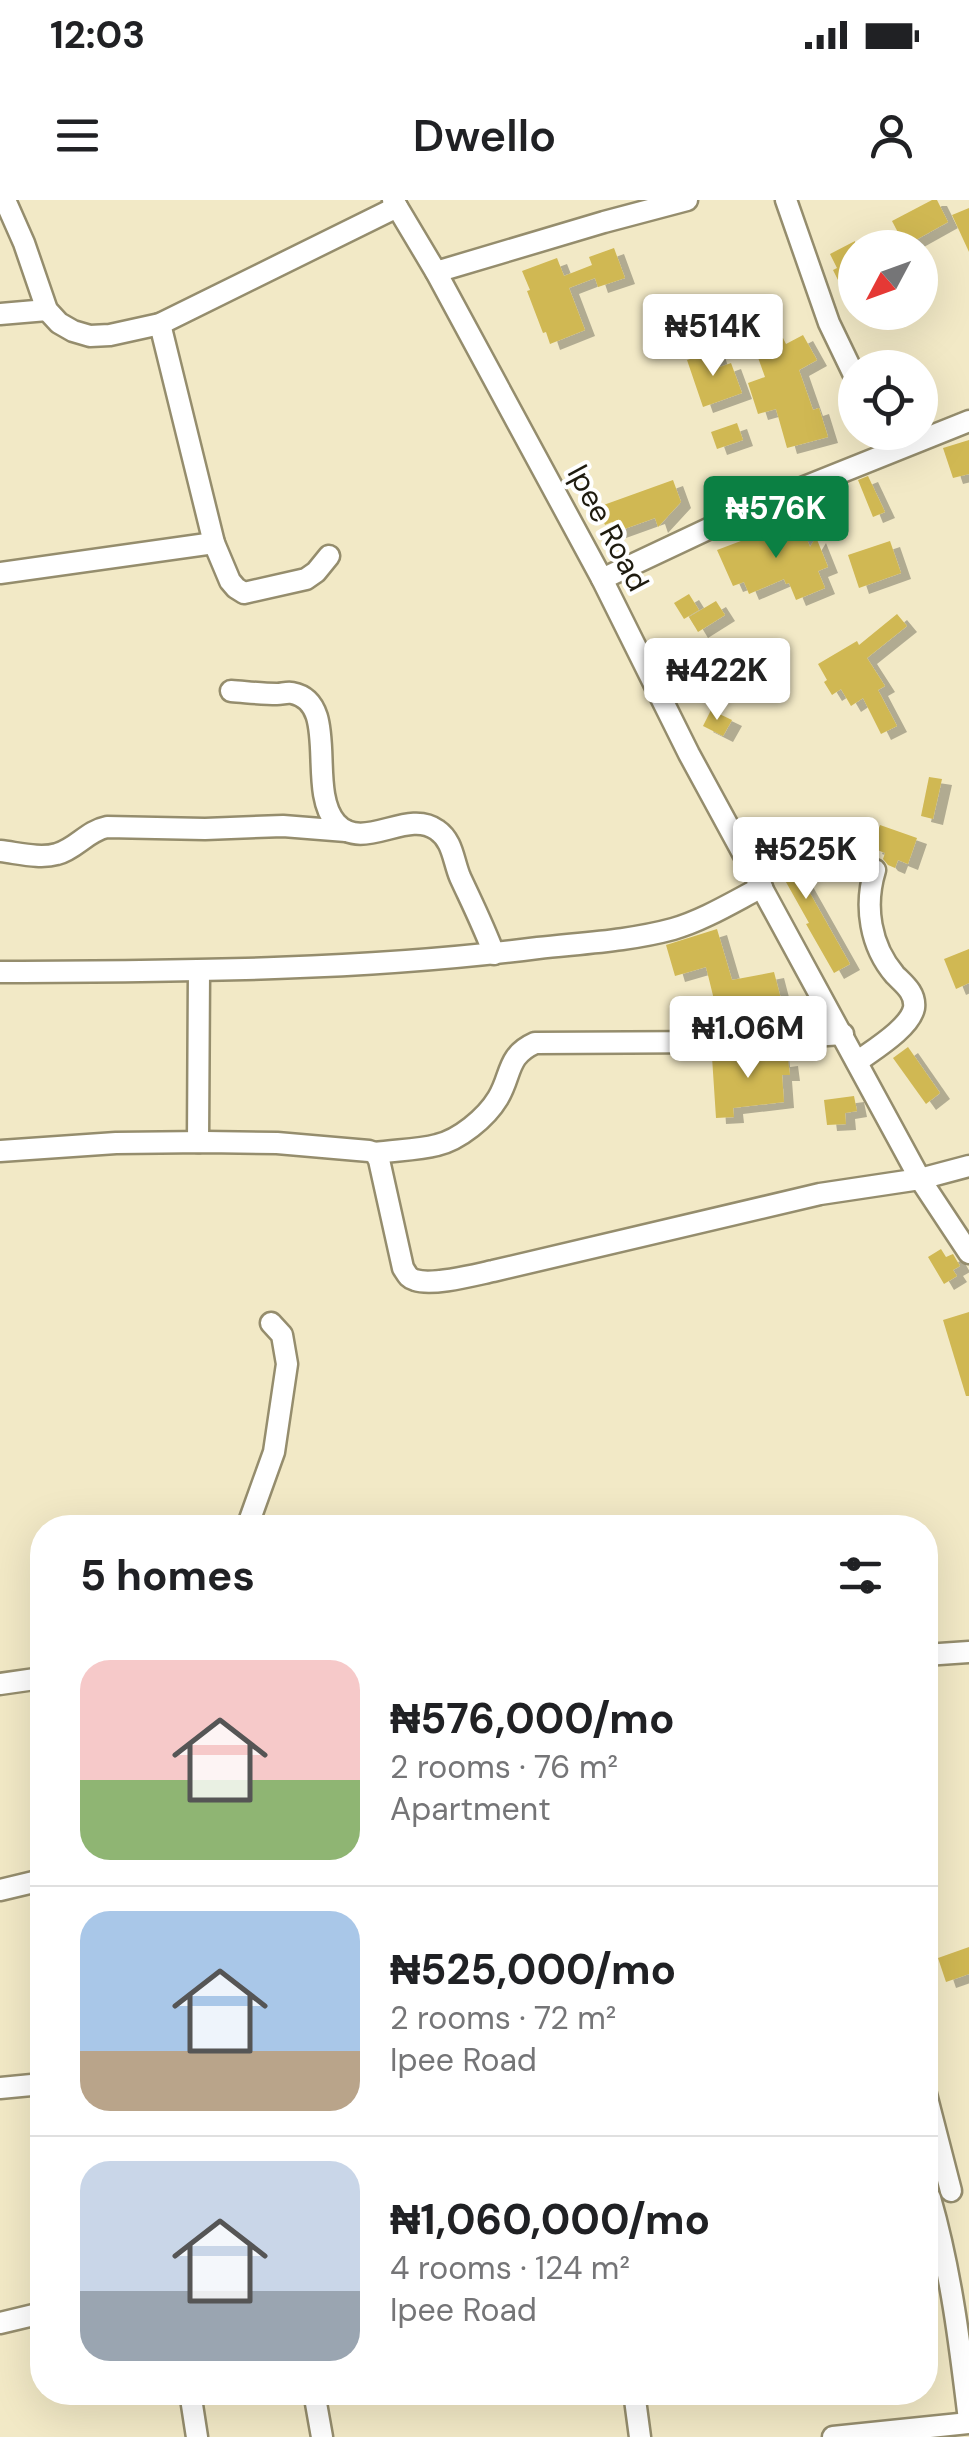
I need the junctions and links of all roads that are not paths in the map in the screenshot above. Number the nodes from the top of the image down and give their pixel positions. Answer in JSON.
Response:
{"nodes":[{"id":1,"x":5,"y":200,"type":"edge"},
{"id":2,"x":687,"y":200,"type":"edge"},
{"id":3,"x":786,"y":200,"type":"edge"},
{"id":4,"x":395,"y":203,"type":"edge"},
{"id":5,"x":436,"y":272,"type":"junction"},
{"id":6,"x":48,"y":310,"type":"junction"},
{"id":7,"x":0,"y":314,"type":"edge"},
{"id":8,"x":160,"y":324,"type":"junction"},
{"id":9,"x":842,"y":350,"type":"edge"},
{"id":10,"x":969,"y":421,"type":"edge"},
{"id":11,"x":938,"y":429,"type":"edge"},
{"id":12,"x":873,"y":450,"type":"edge"},
{"id":13,"x":214,"y":543,"type":"junction"},
{"id":14,"x":329,"y":556,"type":"dead end"},
{"id":15,"x":0,"y":573,"type":"edge"},
{"id":16,"x":602,"y":579,"type":"junction"},
{"id":17,"x":231,"y":691,"type":"dead end"},
{"id":18,"x":346,"y":831,"type":"junction"},
{"id":19,"x":0,"y":851,"type":"edge"},
{"id":20,"x":875,"y":870,"type":"dead end"},
{"id":21,"x":762,"y":887,"type":"junction"},
{"id":22,"x":494,"y":954,"type":"junction"},
{"id":23,"x":198,"y":971,"type":"junction"},
{"id":24,"x":0,"y":972,"type":"edge"},
{"id":25,"x":843,"y":1034,"type":"junction"},
{"id":26,"x":857,"y":1062,"type":"junction"},
{"id":27,"x":198,"y":1142,"type":"junction"},
{"id":28,"x":0,"y":1152,"type":"edge"},
{"id":29,"x":375,"y":1153,"type":"junction"},
{"id":30,"x":969,"y":1166,"type":"edge"},
{"id":31,"x":920,"y":1179,"type":"junction"},
{"id":32,"x":969,"y":1253,"type":"edge"},
{"id":33,"x":272,"y":1323,"type":"dead end"},
{"id":34,"x":251,"y":1515,"type":"edge"},
{"id":35,"x":969,"y":1652,"type":"edge"},
{"id":36,"x":938,"y":1654,"type":"edge"},
{"id":37,"x":30,"y":1680,"type":"edge"},
{"id":38,"x":0,"y":1684,"type":"edge"},
{"id":39,"x":30,"y":1883,"type":"edge"},
{"id":40,"x":0,"y":1890,"type":"edge"},
{"id":41,"x":30,"y":2085,"type":"edge"},
{"id":42,"x":0,"y":2088,"type":"edge"},
{"id":43,"x":938,"y":2161,"type":"edge"},
{"id":44,"x":944,"y":2194,"type":"edge"},
{"id":45,"x":30,"y":2317,"type":"edge"},
{"id":46,"x":0,"y":2323,"type":"edge"},
{"id":47,"x":963,"y":2330,"type":"edge"},
{"id":48,"x":192,"y":2405,"type":"edge"},
{"id":49,"x":316,"y":2405,"type":"edge"},
{"id":50,"x":636,"y":2405,"type":"edge"},
{"id":51,"x":969,"y":2421,"type":"edge"},
{"id":52,"x":198,"y":2437,"type":"edge"},
{"id":53,"x":322,"y":2437,"type":"edge"},
{"id":54,"x":640,"y":2437,"type":"edge"},
{"id":55,"x":833,"y":2437,"type":"edge"}],
"edges":[{"from":1,"to":6,"type":"street"},
{"from":2,"to":5,"type":"street"},
{"from":3,"to":9,"type":"street"},
{"from":4,"to":5,"type":"street","name":"Ipee Road"},
{"from":4,"to":8,"type":"street"},
{"from":5,"to":16,"type":"street","name":"Ipee Road"},
{"from":6,"to":7,"type":"street"},
{"from":6,"to":8,"type":"street"},
{"from":8,"to":13,"type":"street"},
{"from":10,"to":11,"type":"street"},
{"from":12,"to":16,"type":"street"},
{"from":13,"to":14,"type":"street"},
{"from":13,"to":15,"type":"street"},
{"from":16,"to":21,"type":"street","name":"Ipee Road"},
{"from":17,"to":18,"type":"street"},
{"from":18,"to":19,"type":"street"},
{"from":18,"to":22,"type":"street"},
{"from":20,"to":26,"type":"street"},
{"from":21,"to":22,"type":"street"},
{"from":21,"to":25,"type":"street","name":"Ipee Road"},
{"from":22,"to":23,"type":"street"},
{"from":23,"to":24,"type":"street"},
{"from":23,"to":27,"type":"street"},
{"from":25,"to":26,"type":"street","name":"Ipee Road"},
{"from":25,"to":29,"type":"street"},
{"from":26,"to":31,"type":"street","name":"Ipee Road"},
{"from":27,"to":28,"type":"street"},
{"from":27,"to":29,"type":"street"},
{"from":29,"to":31,"type":"street"},
{"from":30,"to":31,"type":"street"},
{"from":31,"to":32,"type":"street","name":"Ipee Road"},
{"from":33,"to":34,"type":"street"},
{"from":35,"to":36,"type":"street"},
{"from":37,"to":38,"type":"street"},
{"from":39,"to":40,"type":"street"},
{"from":41,"to":42,"type":"street"},
{"from":43,"to":44,"type":"street"},
{"from":44,"to":47,"type":"street"},
{"from":45,"to":46,"type":"street"},
{"from":47,"to":51,"type":"street"},
{"from":48,"to":52,"type":"street"},
{"from":49,"to":53,"type":"street"},
{"from":50,"to":54,"type":"street"},
{"from":51,"to":55,"type":"street"}]}
